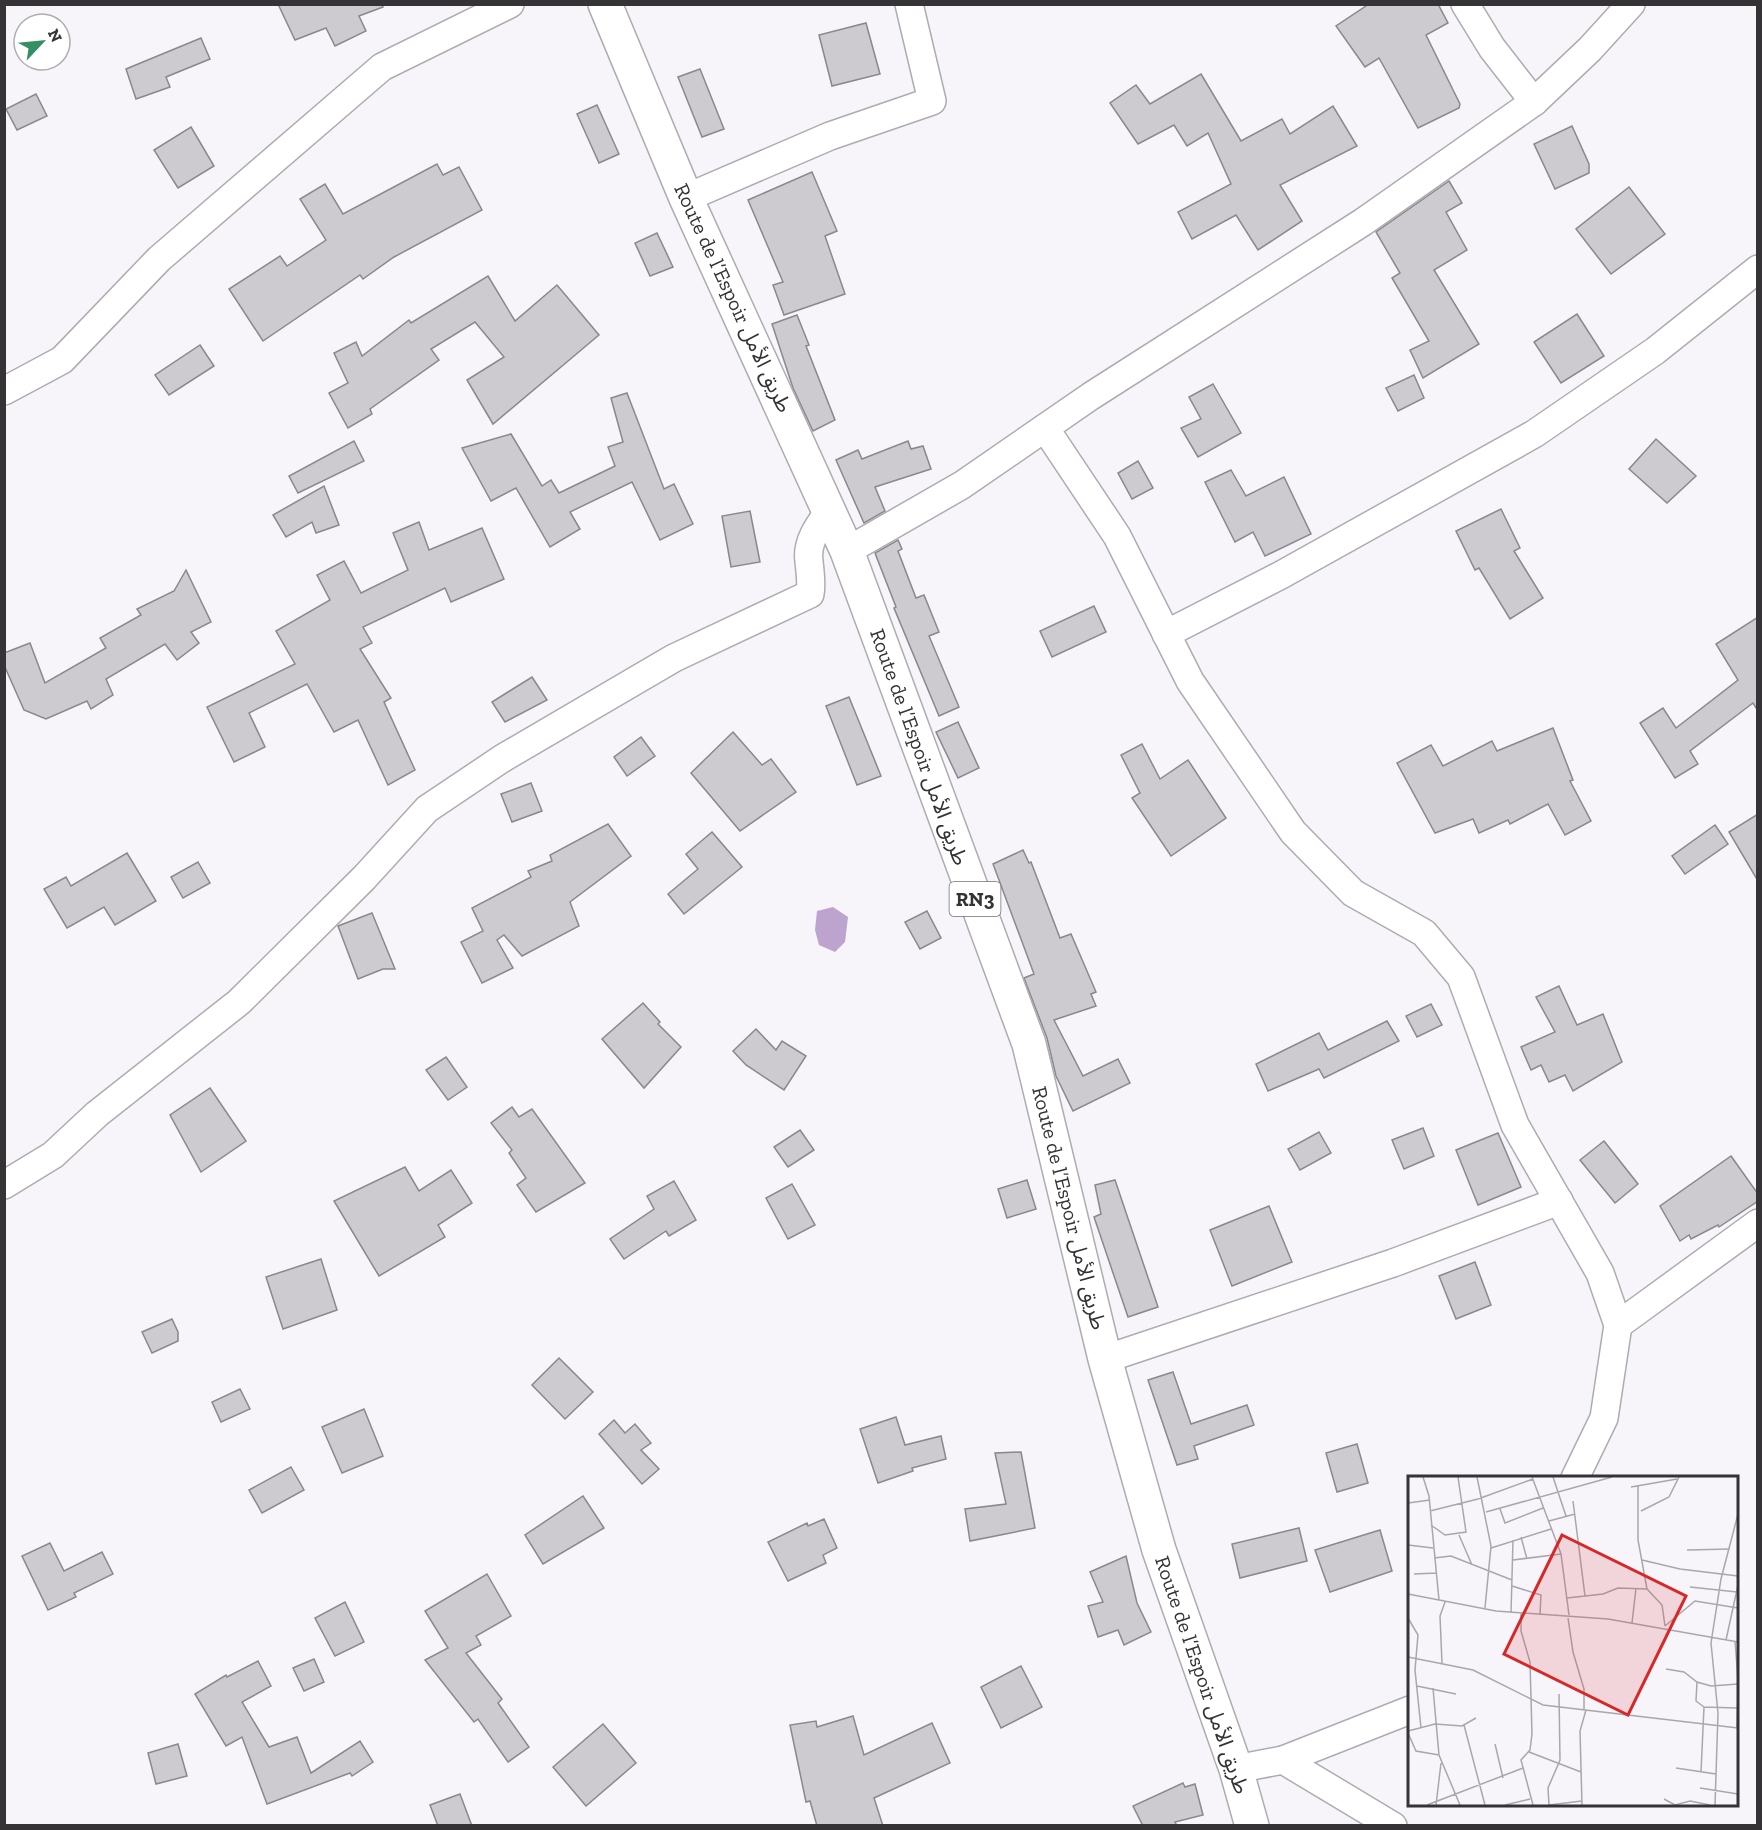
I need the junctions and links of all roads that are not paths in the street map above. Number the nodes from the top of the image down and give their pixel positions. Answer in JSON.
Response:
{"nodes":[{"id":1,"x":510,"y":4,"type":"edge"},
{"id":2,"x":605,"y":4,"type":"edge"},
{"id":3,"x":909,"y":4,"type":"edge"},
{"id":4,"x":1465,"y":4,"type":"edge"},
{"id":5,"x":1631,"y":4,"type":"edge"},
{"id":6,"x":1534,"y":102,"type":"junction"},
{"id":7,"x":686,"y":198,"type":"junction"},
{"id":8,"x":1758,"y":269,"type":"edge"},
{"id":9,"x":4,"y":392,"type":"edge"},
{"id":10,"x":1045,"y":428,"type":"junction"},
{"id":11,"x":830,"y":510,"type":"junction"},
{"id":12,"x":847,"y":551,"type":"junction"},
{"id":13,"x":1166,"y":634,"type":"junction"},
{"id":14,"x":4,"y":1185,"type":"edge"},
{"id":15,"x":1559,"y":1201,"type":"junction"},
{"id":16,"x":1758,"y":1223,"type":"edge"},
{"id":17,"x":1618,"y":1326,"type":"junction"},
{"id":18,"x":1105,"y":1359,"type":"junction"},
{"id":19,"x":1576,"y":1476,"type":"edge"},
{"id":20,"x":1408,"y":1711,"type":"edge"},
{"id":21,"x":1283,"y":1760,"type":"junction"},
{"id":22,"x":1236,"y":1769,"type":"junction"},
{"id":23,"x":1252,"y":1826,"type":"edge"},
{"id":24,"x":1393,"y":1826,"type":"edge"}],
"edges":[{"from":1,"to":9,"type":"street"},
{"from":2,"to":7,"type":"highway","name":"Route de l’Espoir طريق الأمل","number":"RN3"},
{"from":3,"to":7,"type":"street"},
{"from":4,"to":6,"type":"street"},
{"from":5,"to":6,"type":"street"},
{"from":6,"to":10,"type":"street"},
{"from":7,"to":11,"type":"highway","name":"Route de l’Espoir طريق الأمل","number":"RN3"},
{"from":8,"to":13,"type":"street"},
{"from":10,"to":12,"type":"street"},
{"from":10,"to":13,"type":"street"},
{"from":11,"to":12,"type":"highway","name":"Route de l’Espoir طريق الأمل","number":"RN3"},
{"from":11,"to":14,"type":"street"},
{"from":12,"to":18,"type":"highway","name":"Route de l’Espoir طريق الأمل","number":"RN3"},
{"from":13,"to":15,"type":"street"},
{"from":15,"to":17,"type":"street"},
{"from":15,"to":18,"type":"street"},
{"from":16,"to":17,"type":"street"},
{"from":17,"to":19,"type":"street"},
{"from":18,"to":22,"type":"highway","name":"Route de l’Espoir طريق الأمل","number":"RN3"},
{"from":20,"to":21,"type":"street"},
{"from":21,"to":22,"type":"street"},
{"from":21,"to":24,"type":"street"},
{"from":22,"to":23,"type":"highway","name":"Route de l’Espoir طريق الأمل","number":"RN3"}]}
